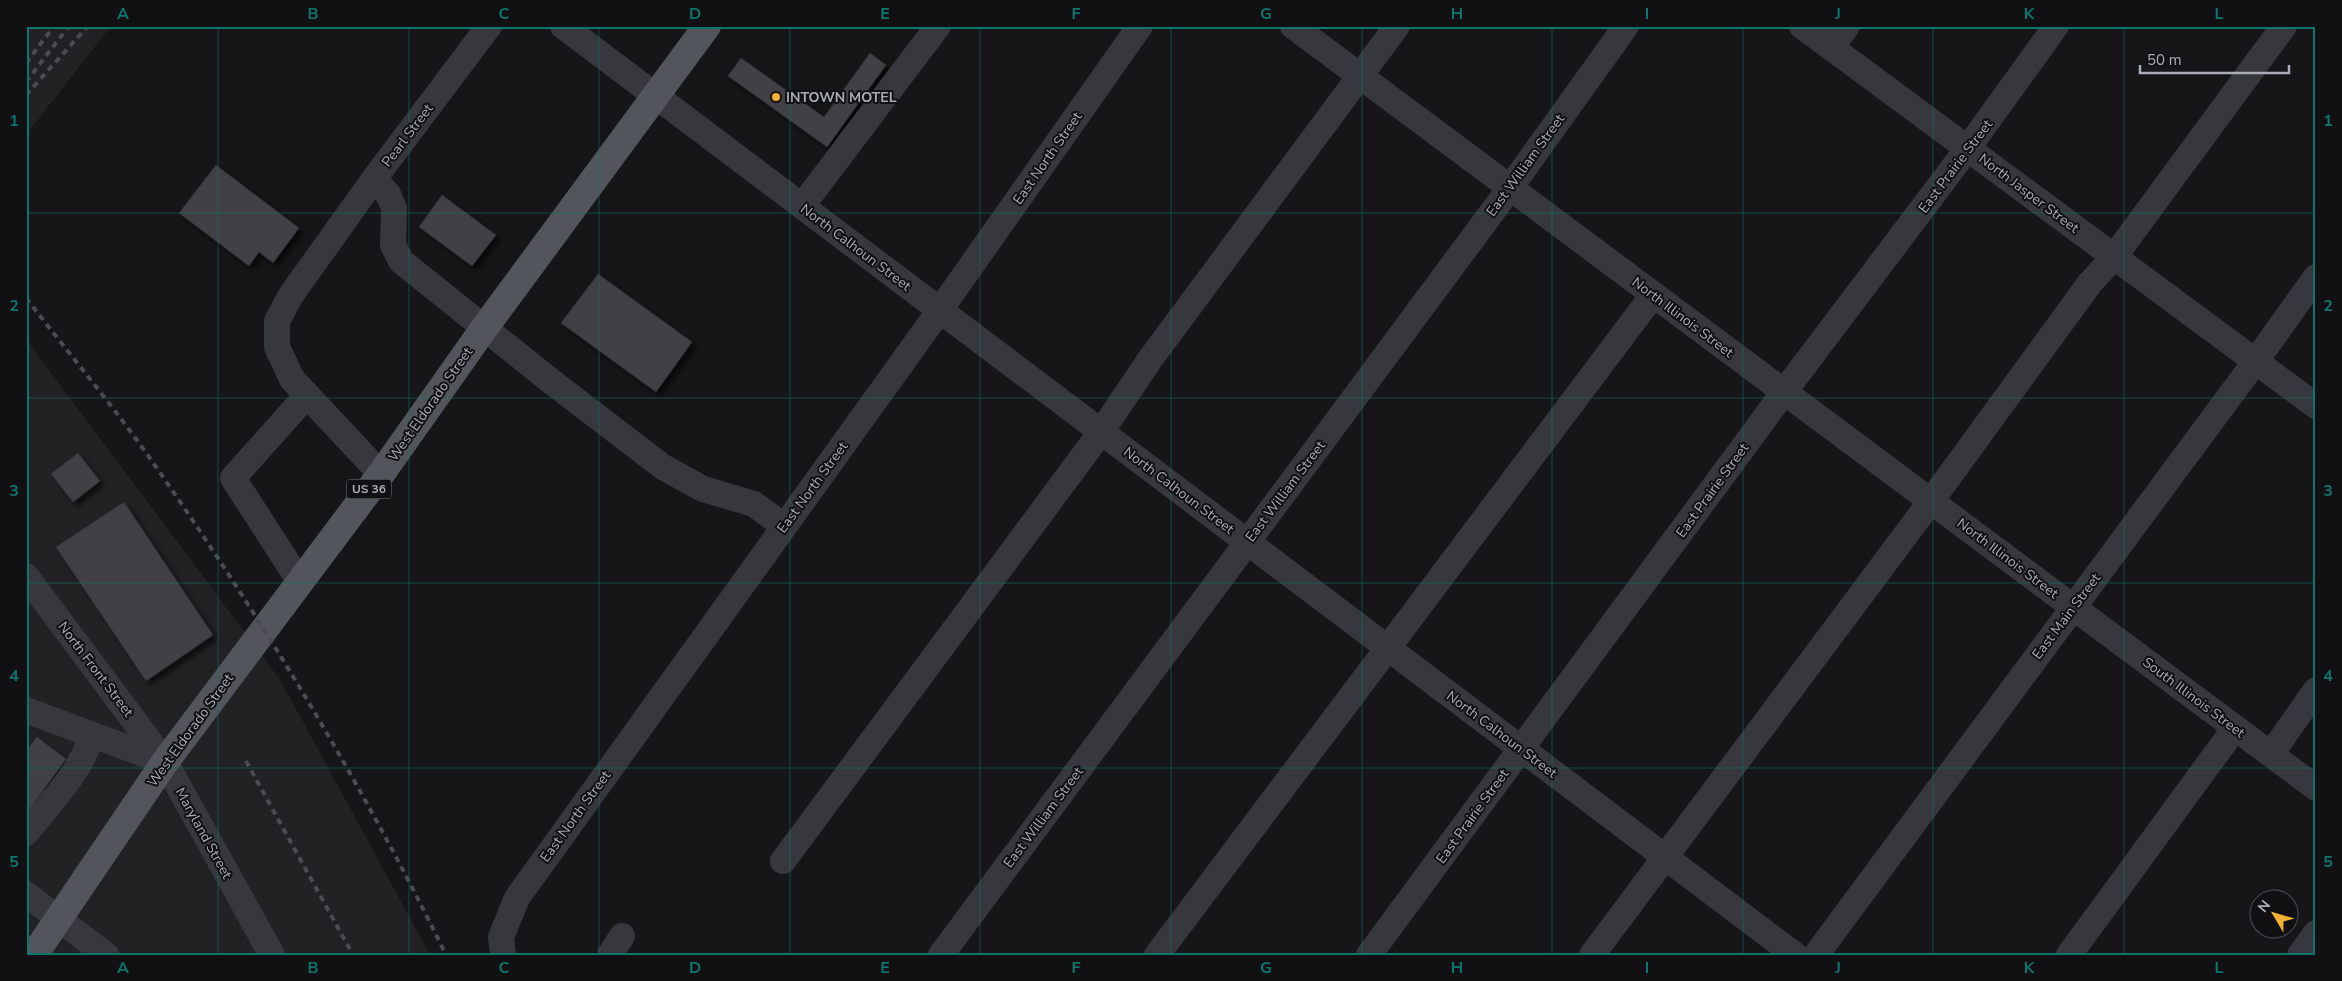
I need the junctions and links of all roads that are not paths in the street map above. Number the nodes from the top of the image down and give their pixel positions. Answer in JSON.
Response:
{"nodes":[{"id":1,"x":489,"y":26,"type":"edge"},
{"id":2,"x":563,"y":26,"type":"edge"},
{"id":3,"x":707,"y":26,"type":"edge"},
{"id":4,"x":938,"y":26,"type":"edge"},
{"id":5,"x":1140,"y":26,"type":"edge"},
{"id":6,"x":1293,"y":26,"type":"edge"},
{"id":7,"x":1397,"y":26,"type":"edge"},
{"id":8,"x":1626,"y":26,"type":"edge"},
{"id":9,"x":1802,"y":26,"type":"edge"},
{"id":10,"x":1847,"y":26,"type":"edge"},
{"id":11,"x":2056,"y":26,"type":"edge"},
{"id":12,"x":2284,"y":26,"type":"edge"},
{"id":13,"x":1831,"y":48,"type":"junction"},
{"id":14,"x":1360,"y":76,"type":"junction"},
{"id":15,"x":656,"y":96,"type":"junction"},
{"id":16,"x":1968,"y":148,"type":"junction"},
{"id":17,"x":374,"y":179,"type":"junction"},
{"id":18,"x":1510,"y":188,"type":"junction"},
{"id":19,"x":802,"y":206,"type":"junction"},
{"id":20,"x":2114,"y":257,"type":"junction"},
{"id":21,"x":2316,"y":277,"type":"edge"},
{"id":22,"x":1653,"y":295,"type":"junction"},
{"id":23,"x":940,"y":310,"type":"junction"},
{"id":24,"x":484,"y":327,"type":"junction"},
{"id":25,"x":2256,"y":362,"type":"junction"},
{"id":26,"x":1784,"y":392,"type":"junction"},
{"id":27,"x":307,"y":395,"type":"junction"},
{"id":28,"x":2316,"y":406,"type":"edge"},
{"id":29,"x":1101,"y":432,"type":"junction"},
{"id":30,"x":380,"y":474,"type":"junction"},
{"id":31,"x":1931,"y":501,"type":"junction"},
{"id":32,"x":784,"y":526,"type":"junction"},
{"id":33,"x":1247,"y":542,"type":"junction"},
{"id":34,"x":26,"y":576,"type":"edge"},
{"id":35,"x":300,"y":582,"type":"junction"},
{"id":36,"x":2073,"y":607,"type":"junction"},
{"id":37,"x":1387,"y":648,"type":"junction"},
{"id":38,"x":2316,"y":690,"type":"edge"},
{"id":39,"x":26,"y":710,"type":"edge"},
{"id":40,"x":2308,"y":717,"type":"edge"},
{"id":41,"x":2235,"y":728,"type":"junction"},
{"id":42,"x":92,"y":735,"type":"junction"},
{"id":43,"x":1521,"y":749,"type":"junction"},
{"id":44,"x":2271,"y":754,"type":"junction"},
{"id":45,"x":165,"y":762,"type":"junction"},
{"id":46,"x":2316,"y":788,"type":"edge"},
{"id":47,"x":26,"y":833,"type":"edge"},
{"id":48,"x":1664,"y":856,"type":"junction"},
{"id":49,"x":783,"y":861,"type":"dead end"},
{"id":50,"x":26,"y":894,"type":"edge"},
{"id":51,"x":60,"y":920,"type":"junction"},
{"id":52,"x":2316,"y":933,"type":"edge"},
{"id":53,"x":34,"y":955,"type":"edge"},
{"id":54,"x":106,"y":955,"type":"edge"},
{"id":55,"x":272,"y":955,"type":"edge"},
{"id":56,"x":503,"y":955,"type":"edge"},
{"id":57,"x":941,"y":955,"type":"edge"},
{"id":58,"x":1157,"y":955,"type":"edge"},
{"id":59,"x":1370,"y":955,"type":"edge"},
{"id":60,"x":1592,"y":955,"type":"edge"},
{"id":61,"x":1795,"y":955,"type":"edge"},
{"id":62,"x":1816,"y":955,"type":"edge"},
{"id":63,"x":2069,"y":955,"type":"edge"},
{"id":64,"x":2300,"y":955,"type":"edge"}],
"edges":[{"from":1,"to":17,"type":"street","name":"Pearl Street"},
{"from":2,"to":15,"type":"street","name":"North Calhoun Street"},
{"from":3,"to":15,"type":"main road","name":"West Eldorado Street","number":"US 36"},
{"from":4,"to":19,"type":"street"},
{"from":5,"to":23,"type":"street","name":"East North Street"},
{"from":6,"to":14,"type":"street","name":"North Illinois Street"},
{"from":7,"to":14,"type":"street"},
{"from":8,"to":18,"type":"street","name":"East William Street"},
{"from":9,"to":13,"type":"street","name":"North Jasper Street"},
{"from":10,"to":13,"type":"street"},
{"from":11,"to":16,"type":"street","name":"East Prairie Street"},
{"from":12,"to":20,"type":"street"},
{"from":13,"to":16,"type":"street","name":"North Jasper Street"},
{"from":14,"to":18,"type":"street","name":"North Illinois Street"},
{"from":14,"to":29,"type":"street"},
{"from":15,"to":19,"type":"street","name":"North Calhoun Street"},
{"from":15,"to":24,"type":"main road","name":"West Eldorado Street","number":"US 36"},
{"from":16,"to":20,"type":"street","name":"North Jasper Street"},
{"from":16,"to":26,"type":"street","name":"East Prairie Street"},
{"from":17,"to":24,"type":"street"},
{"from":17,"to":27,"type":"street","name":"Pearl Street"},
{"from":18,"to":22,"type":"street","name":"North Illinois Street"},
{"from":18,"to":33,"type":"street","name":"East William Street"},
{"from":19,"to":23,"type":"street","name":"North Calhoun Street"},
{"from":20,"to":25,"type":"street","name":"North Jasper Street"},
{"from":20,"to":31,"type":"street"},
{"from":21,"to":25,"type":"street","name":"East Main Street"},
{"from":22,"to":26,"type":"street","name":"North Illinois Street"},
{"from":22,"to":37,"type":"street"},
{"from":23,"to":29,"type":"street","name":"North Calhoun Street"},
{"from":23,"to":32,"type":"street","name":"East North Street"},
{"from":24,"to":30,"type":"main road","name":"West Eldorado Street","number":"US 36"},
{"from":24,"to":32,"type":"street"},
{"from":25,"to":28,"type":"street","name":"North Jasper Street"},
{"from":25,"to":36,"type":"street","name":"East Main Street"},
{"from":26,"to":31,"type":"street","name":"North Illinois Street"},
{"from":26,"to":43,"type":"street","name":"East Prairie Street"},
{"from":27,"to":30,"type":"street","name":"Pearl Street"},
{"from":27,"to":35,"type":"street"},
{"from":29,"to":33,"type":"street","name":"North Calhoun Street"},
{"from":29,"to":49,"type":"street"},
{"from":30,"to":35,"type":"main road","name":"West Eldorado Street","number":"US 36"},
{"from":31,"to":36,"type":"street","name":"North Illinois Street"},
{"from":31,"to":48,"type":"street"},
{"from":32,"to":56,"type":"street","name":"East North Street"},
{"from":33,"to":37,"type":"street","name":"North Calhoun Street"},
{"from":33,"to":57,"type":"street","name":"East William Street"},
{"from":34,"to":45,"type":"street","name":"North Front Street"},
{"from":35,"to":45,"type":"main road","name":"West Eldorado Street","number":"US 36"},
{"from":36,"to":41,"type":"street","name":"South Illinois Street"},
{"from":36,"to":62,"type":"street","name":"East Main Street"},
{"from":37,"to":43,"type":"street","name":"North Calhoun Street"},
{"from":37,"to":58,"type":"street"},
{"from":38,"to":40,"type":"street"},
{"from":39,"to":42,"type":"street"},
{"from":40,"to":44,"type":"street"},
{"from":41,"to":44,"type":"street","name":"South Illinois Street"},
{"from":41,"to":63,"type":"street"},
{"from":42,"to":45,"type":"street"},
{"from":42,"to":47,"type":"street"},
{"from":43,"to":48,"type":"street","name":"North Calhoun Street"},
{"from":43,"to":59,"type":"street","name":"East Prairie Street"},
{"from":44,"to":46,"type":"street","name":"South Illinois Street"},
{"from":45,"to":51,"type":"main road","name":"West Eldorado Street","number":"US 36"},
{"from":45,"to":55,"type":"street","name":"Maryland Street"},
{"from":48,"to":60,"type":"street"},
{"from":48,"to":61,"type":"street","name":"North Calhoun Street"},
{"from":50,"to":51,"type":"street"},
{"from":51,"to":53,"type":"main road","name":"West Eldorado Street","number":"US 36"},
{"from":51,"to":54,"type":"street"},
{"from":52,"to":64,"type":"street"}]}
